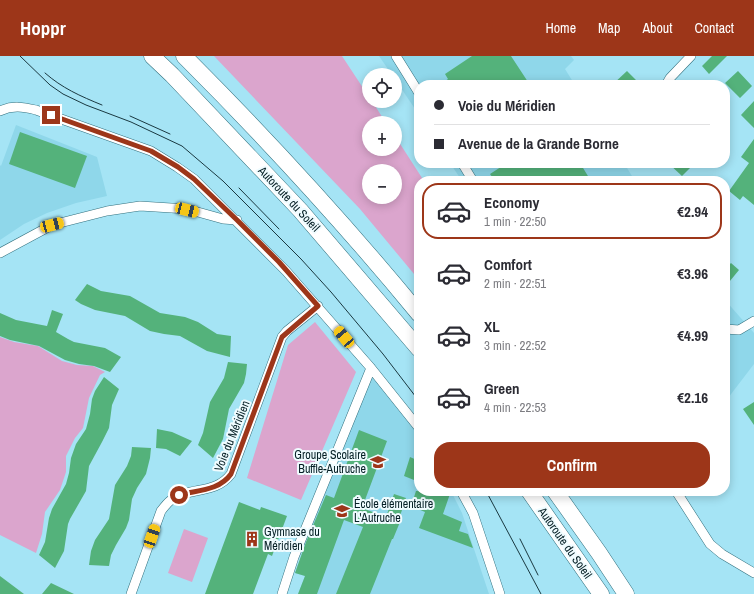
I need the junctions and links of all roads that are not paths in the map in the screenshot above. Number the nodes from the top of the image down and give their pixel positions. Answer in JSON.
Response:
{"nodes":[{"id":1,"x":152,"y":56,"type":"edge"},
{"id":2,"x":184,"y":56,"type":"edge"},
{"id":3,"x":396,"y":56,"type":"edge"},
{"id":4,"x":691,"y":56,"type":"edge"},
{"id":5,"x":669,"y":80,"type":"edge"},
{"id":6,"x":414,"y":85,"type":"edge"},
{"id":7,"x":0,"y":111,"type":"edge"},
{"id":8,"x":237,"y":220,"type":"junction"},
{"id":9,"x":0,"y":254,"type":"edge"},
{"id":10,"x":318,"y":306,"type":"junction"},
{"id":11,"x":414,"y":308,"type":"edge"},
{"id":12,"x":754,"y":321,"type":"edge"},
{"id":13,"x":730,"y":329,"type":"edge"},
{"id":14,"x":414,"y":343,"type":"edge"},
{"id":15,"x":371,"y":368,"type":"junction"},
{"id":16,"x":414,"y":422,"type":"edge"},
{"id":17,"x":464,"y":496,"type":"edge"},
{"id":18,"x":532,"y":496,"type":"edge"},
{"id":19,"x":559,"y":496,"type":"edge"},
{"id":20,"x":679,"y":496,"type":"edge"},
{"id":21,"x":754,"y":573,"type":"edge"},
{"id":22,"x":131,"y":594,"type":"edge"},
{"id":23,"x":282,"y":594,"type":"edge"},
{"id":24,"x":500,"y":594,"type":"edge"},
{"id":25,"x":601,"y":594,"type":"edge"},
{"id":26,"x":626,"y":594,"type":"edge"}],
"edges":[{"from":1,"to":14,"type":"highway","name":"Autoroute du Soleil"},
{"from":2,"to":11,"type":"highway","name":"Autoroute du Soleil"},
{"from":3,"to":6,"type":"street"},
{"from":4,"to":5,"type":"street"},
{"from":7,"to":8,"type":"street"},
{"from":8,"to":9,"type":"street"},
{"from":8,"to":10,"type":"street"},
{"from":10,"to":15,"type":"street"},
{"from":10,"to":22,"type":"street","name":"Voie du Méridien"},
{"from":12,"to":13,"type":"street"},
{"from":15,"to":16,"type":"street"},
{"from":15,"to":23,"type":"street"},
{"from":17,"to":24,"type":"street"},
{"from":18,"to":25,"type":"highway","name":"Autoroute du Soleil"},
{"from":19,"to":26,"type":"highway","name":"Autoroute du Soleil"},
{"from":20,"to":21,"type":"street"}]}
